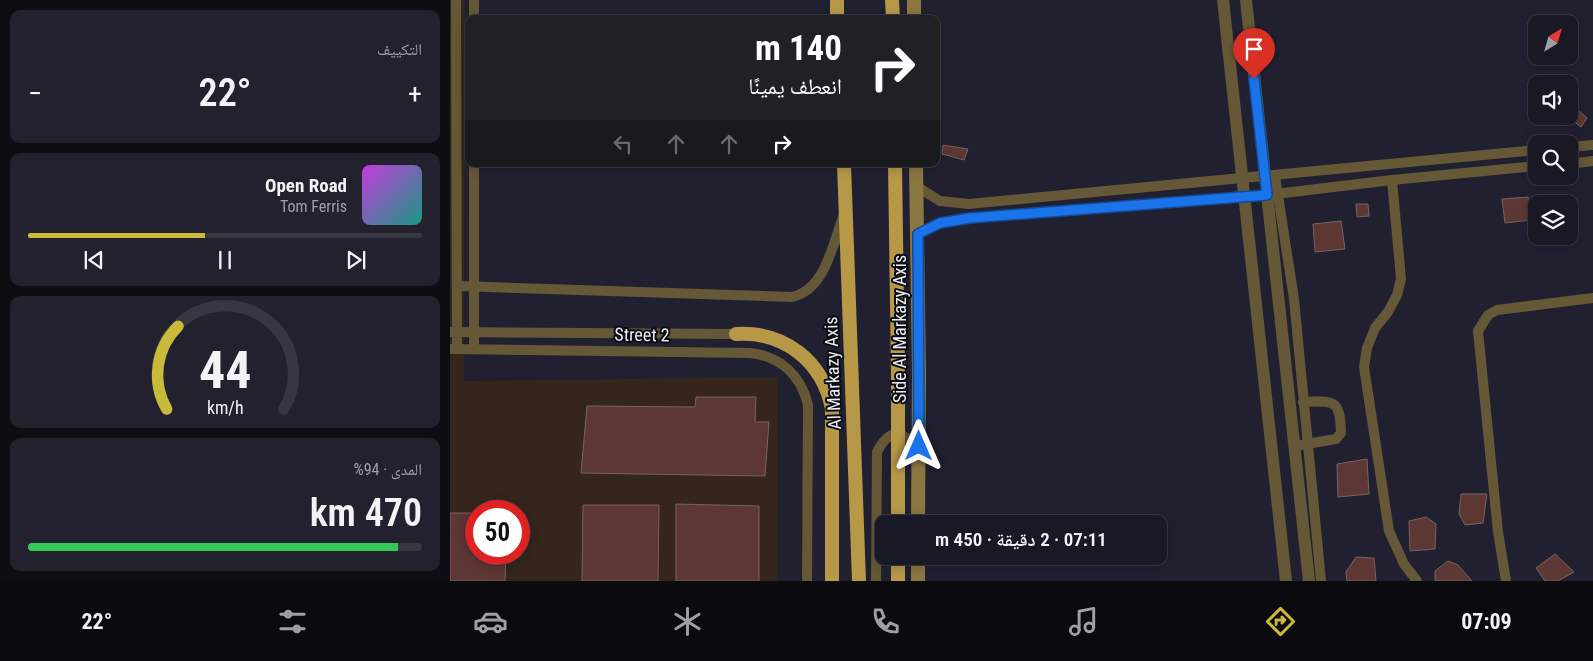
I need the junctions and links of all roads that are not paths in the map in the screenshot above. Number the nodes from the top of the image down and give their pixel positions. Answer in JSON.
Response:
{"nodes":[{"id":1,"x":456,"y":0,"type":"edge"},
{"id":2,"x":474,"y":0,"type":"edge"},
{"id":3,"x":836,"y":0,"type":"edge"},
{"id":4,"x":892,"y":0,"type":"edge"},
{"id":5,"x":914,"y":0,"type":"edge"},
{"id":6,"x":1223,"y":0,"type":"edge"},
{"id":7,"x":1246,"y":0,"type":"edge"},
{"id":8,"x":474,"y":15,"type":"edge"},
{"id":9,"x":838,"y":15,"type":"edge"},
{"id":10,"x":893,"y":15,"type":"edge"},
{"id":11,"x":914,"y":15,"type":"edge"},
{"id":12,"x":1593,"y":145,"type":"edge"},
{"id":13,"x":1578,"y":146,"type":"edge"},
{"id":14,"x":1528,"y":151,"type":"edge"},
{"id":15,"x":1593,"y":161,"type":"edge"},
{"id":16,"x":1578,"y":163,"type":"edge"},
{"id":17,"x":1578,"y":164,"type":"edge"},
{"id":18,"x":474,"y":167,"type":"edge"},
{"id":19,"x":844,"y":167,"type":"edge"},
{"id":20,"x":895,"y":167,"type":"edge"},
{"id":21,"x":916,"y":167,"type":"edge"},
{"id":22,"x":1528,"y":167,"type":"edge"},
{"id":23,"x":1593,"y":168,"type":"edge"},
{"id":24,"x":1270,"y":177,"type":"junction"},
{"id":25,"x":1242,"y":180,"type":"junction"},
{"id":26,"x":1392,"y":180,"type":"junction"},
{"id":27,"x":916,"y":186,"type":"junction"},
{"id":28,"x":1272,"y":194,"type":"junction"},
{"id":29,"x":1244,"y":196,"type":"junction"},
{"id":30,"x":969,"y":204,"type":"junction"},
{"id":31,"x":847,"y":206,"type":"junction"},
{"id":32,"x":970,"y":218,"type":"junction"},
{"id":33,"x":918,"y":234,"type":"junction"},
{"id":34,"x":458,"y":286,"type":"junction"},
{"id":35,"x":475,"y":287,"type":"junction"},
{"id":36,"x":1593,"y":298,"type":"edge"},
{"id":37,"x":454,"y":332,"type":"edge"},
{"id":38,"x":474,"y":332,"type":"junction"},
{"id":39,"x":736,"y":334,"type":"joint"},
{"id":40,"x":453,"y":349,"type":"edge"},
{"id":41,"x":474,"y":349,"type":"junction"},
{"id":42,"x":1303,"y":402,"type":"junction"},
{"id":43,"x":808,"y":405,"type":"joint"},
{"id":44,"x":1302,"y":445,"type":"junction"},
{"id":45,"x":919,"y":446,"type":"junction"},
{"id":46,"x":898,"y":515,"type":"edge"},
{"id":47,"x":918,"y":515,"type":"edge"},
{"id":48,"x":898,"y":565,"type":"edge"},
{"id":49,"x":918,"y":565,"type":"edge"},
{"id":50,"x":807,"y":581,"type":"edge"},
{"id":51,"x":832,"y":581,"type":"edge"},
{"id":52,"x":859,"y":581,"type":"edge"},
{"id":53,"x":876,"y":581,"type":"edge"},
{"id":54,"x":898,"y":581,"type":"edge"},
{"id":55,"x":918,"y":581,"type":"edge"},
{"id":56,"x":1286,"y":581,"type":"edge"},
{"id":57,"x":1309,"y":581,"type":"edge"},
{"id":58,"x":1321,"y":581,"type":"edge"},
{"id":59,"x":1417,"y":581,"type":"edge"},
{"id":60,"x":1506,"y":581,"type":"edge"}],
"edges":[{"from":1,"to":34,"type":"street"},
{"from":2,"to":8,"type":"street"},
{"from":3,"to":9,"type":"highway"},
{"from":4,"to":10,"type":"highway"},
{"from":5,"to":11,"type":"main road"},
{"from":6,"to":25,"type":"street"},
{"from":7,"to":24,"type":"street"},
{"from":12,"to":13,"type":"street"},
{"from":14,"to":24,"type":"street"},
{"from":15,"to":16,"type":"street"},
{"from":17,"to":23,"type":"street"},
{"from":18,"to":35,"type":"street"},
{"from":19,"to":31,"type":"highway","name":"Al Markazy Axis"},
{"from":20,"to":46,"type":"highway","bridge":true},
{"from":21,"to":27,"type":"main road","name":"Side Al Markazy Axis"},
{"from":22,"to":26,"type":"street"},
{"from":24,"to":25,"type":"street"},
{"from":24,"to":28,"type":"street"},
{"from":25,"to":29,"type":"street"},
{"from":25,"to":30,"type":"street"},
{"from":26,"to":28,"type":"street"},
{"from":26,"to":59,"type":"street"},
{"from":27,"to":30,"type":"street"},
{"from":27,"to":33,"type":"main road","name":"Side Al Markazy Axis"},
{"from":28,"to":29,"type":"street"},
{"from":28,"to":42,"type":"street"},
{"from":28,"to":44,"type":"street"},
{"from":29,"to":32,"type":"street"},
{"from":29,"to":56,"type":"street"},
{"from":30,"to":32,"type":"street"},
{"from":31,"to":35,"type":"street"},
{"from":31,"to":52,"type":"highway","name":"Al Markazy Axis"},
{"from":32,"to":33,"type":"street"},
{"from":33,"to":45,"type":"main road","name":"Side Al Markazy Axis"},
{"from":34,"to":35,"type":"street"},
{"from":34,"to":37,"type":"street"},
{"from":35,"to":38,"type":"street"},
{"from":36,"to":60,"type":"street"},
{"from":37,"to":38,"type":"street","name":"Street 2"},
{"from":37,"to":40,"type":"street"},
{"from":38,"to":39,"type":"street","name":"Street 2"},
{"from":38,"to":41,"type":"street"},
{"from":39,"to":51,"type":"highway"},
{"from":40,"to":41,"type":"street","name":"Street 2"},
{"from":41,"to":43,"type":"street","name":"Street 2"},
{"from":42,"to":44,"type":"street"},
{"from":42,"to":44,"type":"street"},
{"from":43,"to":50,"type":"street","name":"Al Markazy Axis"},
{"from":44,"to":57,"type":"street"},
{"from":44,"to":58,"type":"street"},
{"from":45,"to":47,"type":"main road","name":"Side Al Markazy Axis"},
{"from":45,"to":53,"type":"street"},
{"from":48,"to":54,"type":"highway"},
{"from":49,"to":55,"type":"main road"}]}
